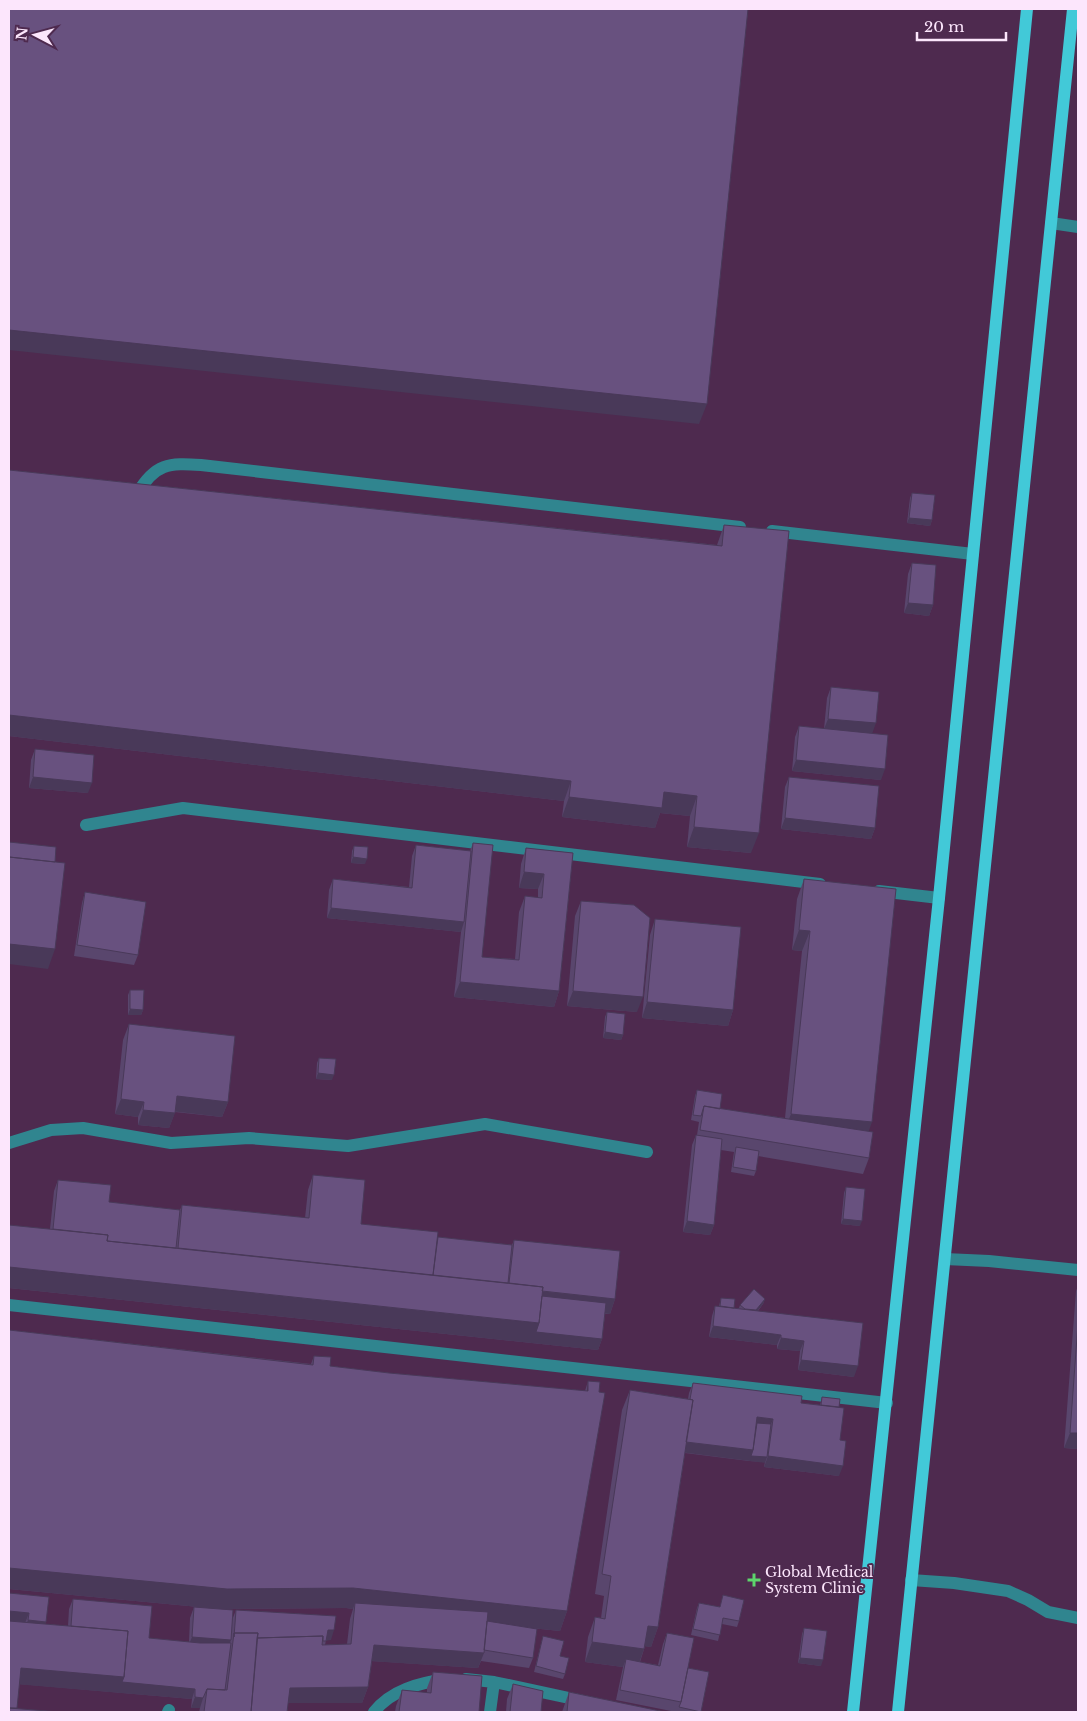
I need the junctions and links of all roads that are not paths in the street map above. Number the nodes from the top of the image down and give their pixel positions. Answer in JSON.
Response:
{"nodes":[{"id":1,"x":1027,"y":9,"type":"edge"},
{"id":2,"x":1073,"y":9,"type":"edge"},
{"id":3,"x":1051,"y":223,"type":"junction"},
{"id":4,"x":1078,"y":227,"type":"edge"},
{"id":5,"x":137,"y":494,"type":"edge"},
{"id":6,"x":973,"y":554,"type":"junction"},
{"id":7,"x":86,"y":824,"type":"dead end"},
{"id":8,"x":837,"y":886,"type":"edge"},
{"id":9,"x":866,"y":889,"type":"edge"},
{"id":10,"x":939,"y":898,"type":"junction"},
{"id":11,"x":9,"y":1143,"type":"edge"},
{"id":12,"x":647,"y":1152,"type":"dead end"},
{"id":13,"x":944,"y":1258,"type":"junction"},
{"id":14,"x":1078,"y":1270,"type":"edge"},
{"id":15,"x":9,"y":1305,"type":"edge"},
{"id":16,"x":887,"y":1403,"type":"junction"},
{"id":17,"x":911,"y":1580,"type":"junction"},
{"id":18,"x":1078,"y":1618,"type":"edge"},
{"id":19,"x":494,"y":1682,"type":"junction"},
{"id":20,"x":597,"y":1704,"type":"edge"},
{"id":21,"x":374,"y":1712,"type":"edge"},
{"id":22,"x":490,"y":1712,"type":"edge"},
{"id":23,"x":853,"y":1712,"type":"edge"},
{"id":24,"x":898,"y":1712,"type":"edge"}],
"edges":[{"from":1,"to":6,"type":"main road"},
{"from":2,"to":3,"type":"main road"},
{"from":3,"to":4,"type":"street"},
{"from":3,"to":13,"type":"main road"},
{"from":5,"to":6,"type":"street"},
{"from":6,"to":10,"type":"main road"},
{"from":7,"to":8,"type":"street"},
{"from":9,"to":10,"type":"street"},
{"from":10,"to":16,"type":"main road"},
{"from":11,"to":12,"type":"street"},
{"from":13,"to":14,"type":"street"},
{"from":13,"to":17,"type":"main road"},
{"from":15,"to":16,"type":"street"},
{"from":16,"to":23,"type":"main road"},
{"from":17,"to":18,"type":"street"},
{"from":17,"to":24,"type":"main road"},
{"from":19,"to":20,"type":"street"},
{"from":19,"to":21,"type":"street"},
{"from":19,"to":22,"type":"street"}]}
